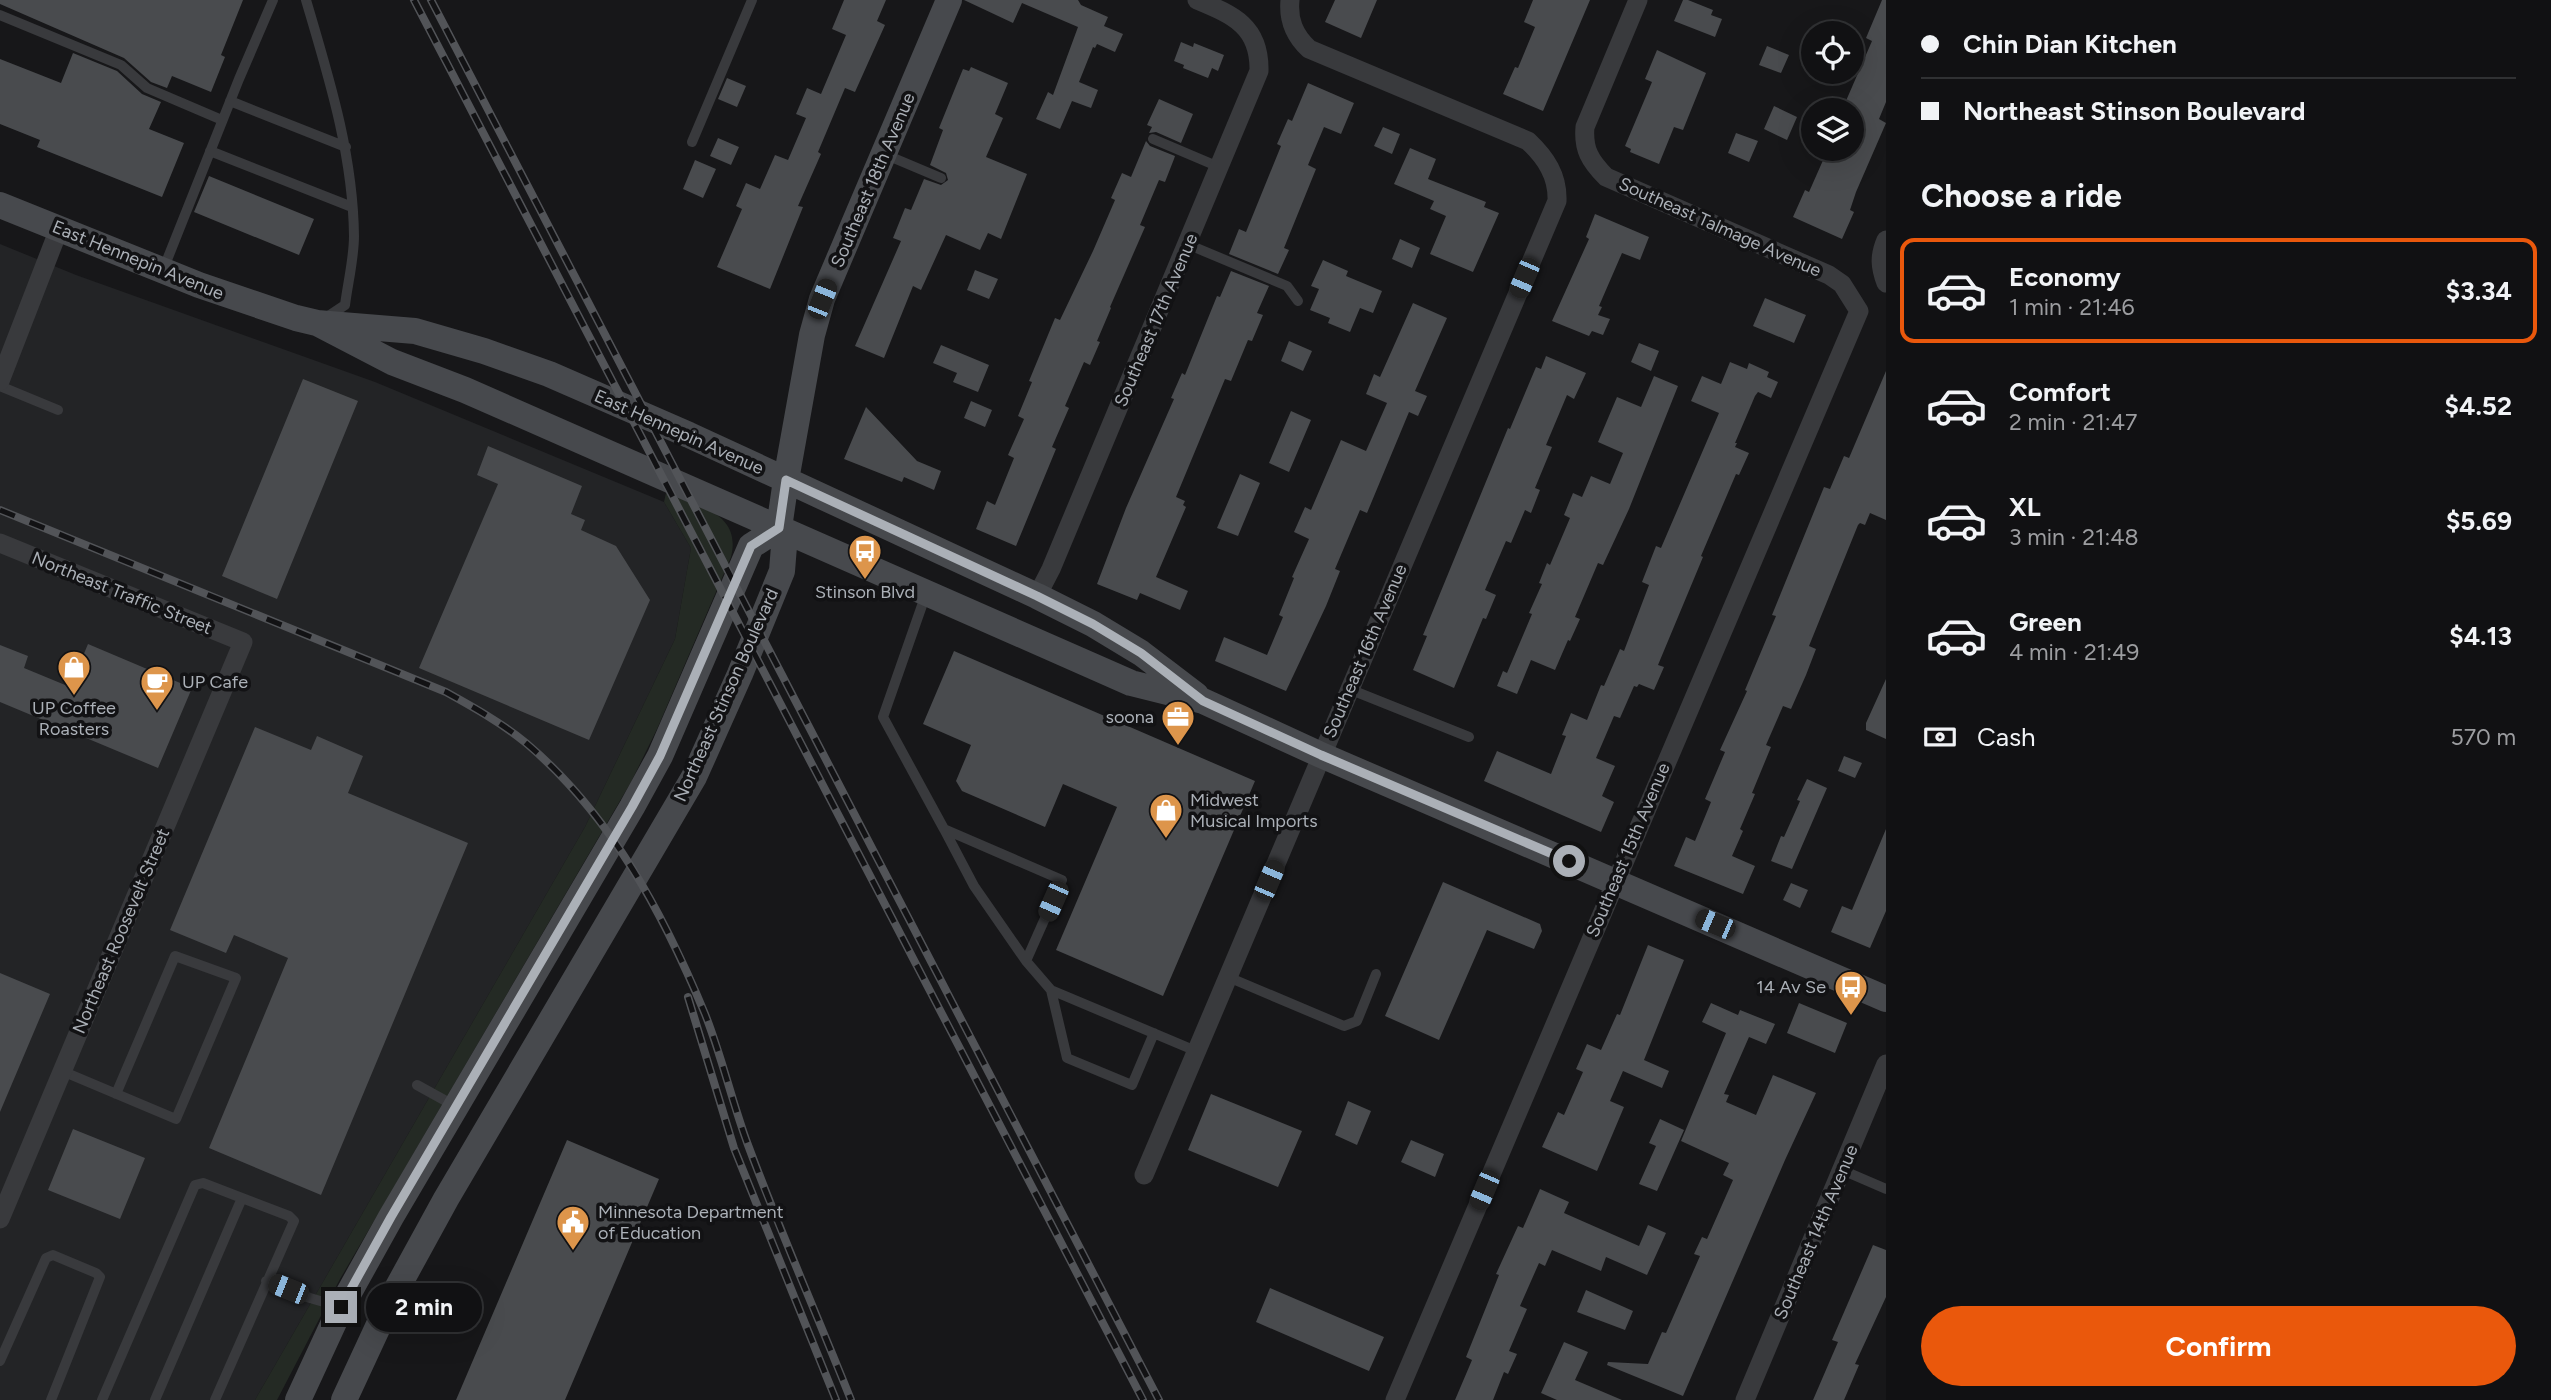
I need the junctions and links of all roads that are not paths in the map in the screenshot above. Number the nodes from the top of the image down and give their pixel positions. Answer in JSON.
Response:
{"nodes":[{"id":1,"x":273,"y":0,"type":"edge"},
{"id":2,"x":306,"y":0,"type":"edge"},
{"id":3,"x":752,"y":0,"type":"edge"},
{"id":4,"x":949,"y":0,"type":"edge"},
{"id":5,"x":1197,"y":0,"type":"edge"},
{"id":6,"x":1290,"y":0,"type":"edge"},
{"id":7,"x":1638,"y":0,"type":"edge"},
{"id":8,"x":0,"y":15,"type":"edge"},
{"id":9,"x":230,"y":101,"type":"junction"},
{"id":10,"x":222,"y":120,"type":"junction"},
{"id":11,"x":1153,"y":139,"type":"dead end"},
{"id":12,"x":692,"y":142,"type":"dead end"},
{"id":13,"x":346,"y":147,"type":"junction"},
{"id":14,"x":210,"y":151,"type":"junction"},
{"id":15,"x":884,"y":153,"type":"junction"},
{"id":16,"x":1220,"y":167,"type":"junction"},
{"id":17,"x":941,"y":178,"type":"dead end"},
{"id":18,"x":0,"y":205,"type":"edge"},
{"id":19,"x":352,"y":207,"type":"junction"},
{"id":20,"x":60,"y":229,"type":"junction"},
{"id":21,"x":1886,"y":240,"type":"edge"},
{"id":22,"x":1187,"y":244,"type":"junction"},
{"id":23,"x":163,"y":271,"type":"junction"},
{"id":24,"x":1885,"y":282,"type":"edge"},
{"id":25,"x":1298,"y":301,"type":"dead end"},
{"id":26,"x":1854,"y":301,"type":"joint"},
{"id":27,"x":317,"y":323,"type":"junction"},
{"id":28,"x":0,"y":384,"type":"edge"},
{"id":29,"x":58,"y":410,"type":"dead end"},
{"id":30,"x":786,"y":480,"type":"junction"},
{"id":31,"x":779,"y":528,"type":"junction"},
{"id":32,"x":0,"y":543,"type":"edge"},
{"id":33,"x":927,"y":593,"type":"junction"},
{"id":34,"x":1037,"y":596,"type":"junction"},
{"id":35,"x":243,"y":642,"type":"joint"},
{"id":36,"x":1349,"y":689,"type":"junction"},
{"id":37,"x":1203,"y":701,"type":"junction"},
{"id":38,"x":1469,"y":737,"type":"dead end"},
{"id":39,"x":1321,"y":755,"type":"junction"},
{"id":40,"x":943,"y":829,"type":"junction"},
{"id":41,"x":1615,"y":881,"type":"junction"},
{"id":42,"x":1026,"y":961,"type":"junction"},
{"id":43,"x":1376,"y":974,"type":"dead end"},
{"id":44,"x":1228,"y":978,"type":"junction"},
{"id":45,"x":1051,"y":990,"type":"junction"},
{"id":46,"x":1886,"y":999,"type":"edge"},
{"id":47,"x":1154,"y":1033,"type":"junction"},
{"id":48,"x":1196,"y":1051,"type":"junction"},
{"id":49,"x":1886,"y":1064,"type":"edge"},
{"id":50,"x":62,"y":1071,"type":"junction"},
{"id":51,"x":417,"y":1085,"type":"dead end"},
{"id":52,"x":116,"y":1094,"type":"junction"},
{"id":53,"x":456,"y":1106,"type":"junction"},
{"id":54,"x":1842,"y":1170,"type":"junction"},
{"id":55,"x":1144,"y":1175,"type":"dead end"},
{"id":56,"x":1886,"y":1189,"type":"edge"},
{"id":57,"x":242,"y":1198,"type":"junction"},
{"id":58,"x":0,"y":1219,"type":"edge"},
{"id":59,"x":267,"y":1281,"type":"junction"},
{"id":60,"x":341,"y":1307,"type":"junction"},
{"id":61,"x":0,"y":1361,"type":"edge"},
{"id":62,"x":51,"y":1400,"type":"edge"},
{"id":63,"x":104,"y":1400,"type":"edge"},
{"id":64,"x":155,"y":1400,"type":"edge"},
{"id":65,"x":215,"y":1400,"type":"edge"},
{"id":66,"x":298,"y":1400,"type":"edge"},
{"id":67,"x":344,"y":1400,"type":"edge"},
{"id":68,"x":1395,"y":1400,"type":"edge"},
{"id":69,"x":1745,"y":1400,"type":"edge"}],
"edges":[{"from":1,"to":9,"type":"lane"},
{"from":2,"to":13,"type":"lane"},
{"from":3,"to":12,"type":"lane"},
{"from":4,"to":15,"type":"main road","name":"Southeast 18th Avenue"},
{"from":5,"to":16,"type":"street","name":"Southeast 17th Avenue"},
{"from":6,"to":36,"type":"street","name":"Southeast 16th Avenue"},
{"from":7,"to":26,"type":"street","name":"Southeast Talmage Avenue"},
{"from":8,"to":10,"type":"lane"},
{"from":9,"to":10,"type":"lane"},
{"from":9,"to":13,"type":"lane"},
{"from":10,"to":14,"type":"lane"},
{"from":11,"to":16,"type":"lane"},
{"from":13,"to":19,"type":"lane"},
{"from":14,"to":19,"type":"lane"},
{"from":14,"to":23,"type":"lane"},
{"from":15,"to":17,"type":"lane"},
{"from":15,"to":30,"type":"main road","name":"Southeast 18th Avenue"},
{"from":16,"to":22,"type":"street","name":"Southeast 17th Avenue"},
{"from":18,"to":20,"type":"main road","name":"East Hennepin Avenue"},
{"from":19,"to":27,"type":"lane"},
{"from":20,"to":23,"type":"main road","name":"East Hennepin Avenue"},
{"from":20,"to":28,"type":"street"},
{"from":21,"to":24,"type":"street"},
{"from":22,"to":25,"type":"lane"},
{"from":22,"to":34,"type":"street","name":"Southeast 17th Avenue"},
{"from":23,"to":27,"type":"main road","name":"East Hennepin Avenue"},
{"from":26,"to":41,"type":"street","name":"Southeast 15th Avenue"},
{"from":27,"to":30,"type":"main road","name":"East Hennepin Avenue"},
{"from":27,"to":31,"type":"main road","name":"East Hennepin Avenue"},
{"from":28,"to":29,"type":"lane"},
{"from":30,"to":31,"type":"main road","name":"Southeast 18th Avenue"},
{"from":30,"to":34,"type":"main road","name":"East Hennepin Avenue"},
{"from":31,"to":33,"type":"main road","name":"East Hennepin Avenue"},
{"from":31,"to":53,"type":"main road","name":"Northeast Stinson Boulevard"},
{"from":31,"to":67,"type":"main road","name":"Northeast Stinson Boulevard"},
{"from":32,"to":35,"type":"street","name":"Northeast Traffic Street"},
{"from":33,"to":37,"type":"main road","name":"East Hennepin Avenue"},
{"from":33,"to":40,"type":"lane"},
{"from":34,"to":37,"type":"main road","name":"East Hennepin Avenue"},
{"from":35,"to":50,"type":"street","name":"Northeast Roosevelt Street"},
{"from":36,"to":38,"type":"lane"},
{"from":36,"to":39,"type":"street","name":"Southeast 16th Avenue"},
{"from":37,"to":39,"type":"main road","name":"East Hennepin Avenue"},
{"from":39,"to":41,"type":"main road","name":"East Hennepin Avenue"},
{"from":39,"to":44,"type":"street","name":"Southeast 16th Avenue"},
{"from":40,"to":42,"type":"lane"},
{"from":40,"to":42,"type":"lane"},
{"from":41,"to":46,"type":"main road","name":"East Hennepin Avenue"},
{"from":41,"to":68,"type":"street","name":"Southeast 15th Avenue"},
{"from":42,"to":45,"type":"lane"},
{"from":43,"to":44,"type":"lane"},
{"from":44,"to":48,"type":"street","name":"Southeast 16th Avenue"},
{"from":45,"to":47,"type":"lane"},
{"from":45,"to":47,"type":"lane"},
{"from":47,"to":48,"type":"lane"},
{"from":48,"to":55,"type":"street","name":"Southeast 16th Avenue"},
{"from":49,"to":54,"type":"street","name":"Southeast 14th Avenue"},
{"from":50,"to":52,"type":"lane"},
{"from":50,"to":58,"type":"street","name":"Northeast Roosevelt Street"},
{"from":51,"to":53,"type":"lane"},
{"from":52,"to":52,"type":"lane"},
{"from":53,"to":60,"type":"main road","name":"Northeast Stinson Boulevard"},
{"from":54,"to":56,"type":"lane"},
{"from":54,"to":69,"type":"street","name":"Southeast 14th Avenue"},
{"from":57,"to":59,"type":"lane"},
{"from":57,"to":63,"type":"lane"},
{"from":57,"to":64,"type":"lane"},
{"from":59,"to":60,"type":"lane"},
{"from":59,"to":65,"type":"lane"},
{"from":60,"to":66,"type":"main road","name":"Northeast Stinson Boulevard"},
{"from":61,"to":62,"type":"lane"}]}
